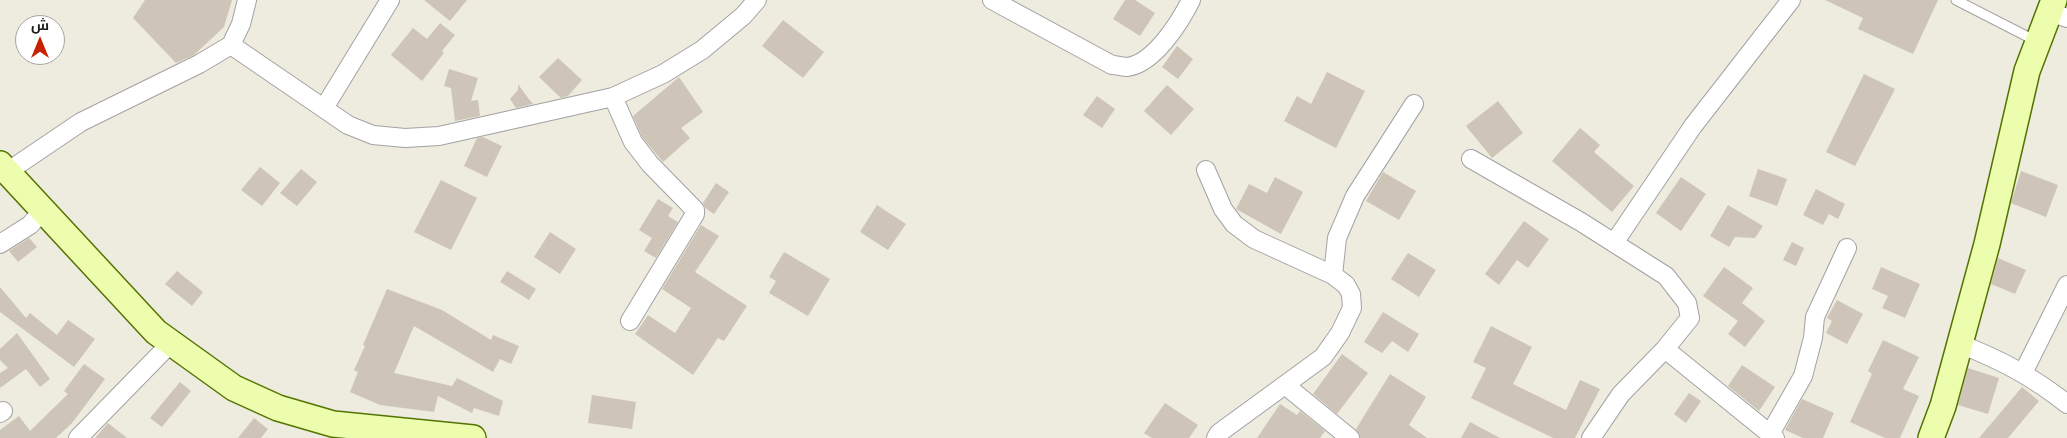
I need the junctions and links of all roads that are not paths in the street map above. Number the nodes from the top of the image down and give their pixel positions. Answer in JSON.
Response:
{"nodes":[{"id":1,"x":247,"y":0,"type":"edge"},
{"id":2,"x":390,"y":0,"type":"edge"},
{"id":3,"x":757,"y":0,"type":"edge"},
{"id":4,"x":992,"y":0,"type":"edge"},
{"id":5,"x":1191,"y":0,"type":"edge"},
{"id":6,"x":1791,"y":0,"type":"edge"},
{"id":7,"x":1956,"y":0,"type":"edge"},
{"id":8,"x":2057,"y":10,"type":"edge"},
{"id":9,"x":2038,"y":42,"type":"junction"},
{"id":10,"x":231,"y":45,"type":"junction"},
{"id":11,"x":613,"y":97,"type":"junction"},
{"id":12,"x":1414,"y":104,"type":"dead end"},
{"id":13,"x":324,"y":108,"type":"junction"},
{"id":14,"x":1471,"y":159,"type":"dead end"},
{"id":15,"x":4,"y":168,"type":"edge"},
{"id":16,"x":1206,"y":170,"type":"dead end"},
{"id":17,"x":43,"y":210,"type":"junction"},
{"id":18,"x":1614,"y":243,"type":"junction"},
{"id":19,"x":0,"y":244,"type":"edge"},
{"id":20,"x":1847,"y":248,"type":"dead end"},
{"id":21,"x":1333,"y":275,"type":"junction"},
{"id":22,"x":2067,"y":285,"type":"edge"},
{"id":23,"x":630,"y":321,"type":"dead end"},
{"id":24,"x":170,"y":344,"type":"junction"},
{"id":25,"x":1960,"y":344,"type":"junction"},
{"id":26,"x":1665,"y":349,"type":"junction"},
{"id":27,"x":2023,"y":373,"type":"junction"},
{"id":28,"x":1285,"y":385,"type":"junction"},
{"id":29,"x":2067,"y":404,"type":"edge"},
{"id":30,"x":1772,"y":436,"type":"edge"},
{"id":31,"x":78,"y":438,"type":"edge"},
{"id":32,"x":473,"y":438,"type":"edge"},
{"id":33,"x":1216,"y":438,"type":"edge"},
{"id":34,"x":1350,"y":438,"type":"edge"},
{"id":35,"x":1591,"y":438,"type":"edge"},
{"id":36,"x":1931,"y":438,"type":"edge"}],
"edges":[{"from":1,"to":10,"type":"street"},
{"from":2,"to":13,"type":"street"},
{"from":3,"to":11,"type":"street"},
{"from":4,"to":5,"type":"street"},
{"from":6,"to":18,"type":"street"},
{"from":7,"to":9,"type":"lane"},
{"from":8,"to":9,"type":"street"},
{"from":9,"to":25,"type":"street"},
{"from":10,"to":13,"type":"street"},
{"from":10,"to":15,"type":"street"},
{"from":11,"to":13,"type":"street"},
{"from":11,"to":23,"type":"street"},
{"from":12,"to":21,"type":"street"},
{"from":14,"to":18,"type":"street"},
{"from":15,"to":17,"type":"street"},
{"from":16,"to":21,"type":"street"},
{"from":17,"to":19,"type":"street"},
{"from":17,"to":24,"type":"street"},
{"from":18,"to":26,"type":"street"},
{"from":20,"to":30,"type":"street"},
{"from":21,"to":28,"type":"street"},
{"from":22,"to":27,"type":"street"},
{"from":24,"to":31,"type":"street"},
{"from":24,"to":32,"type":"street"},
{"from":25,"to":27,"type":"street"},
{"from":25,"to":36,"type":"street"},
{"from":26,"to":30,"type":"street"},
{"from":26,"to":35,"type":"street"},
{"from":27,"to":29,"type":"street"},
{"from":28,"to":33,"type":"street"},
{"from":28,"to":34,"type":"street"}]}
